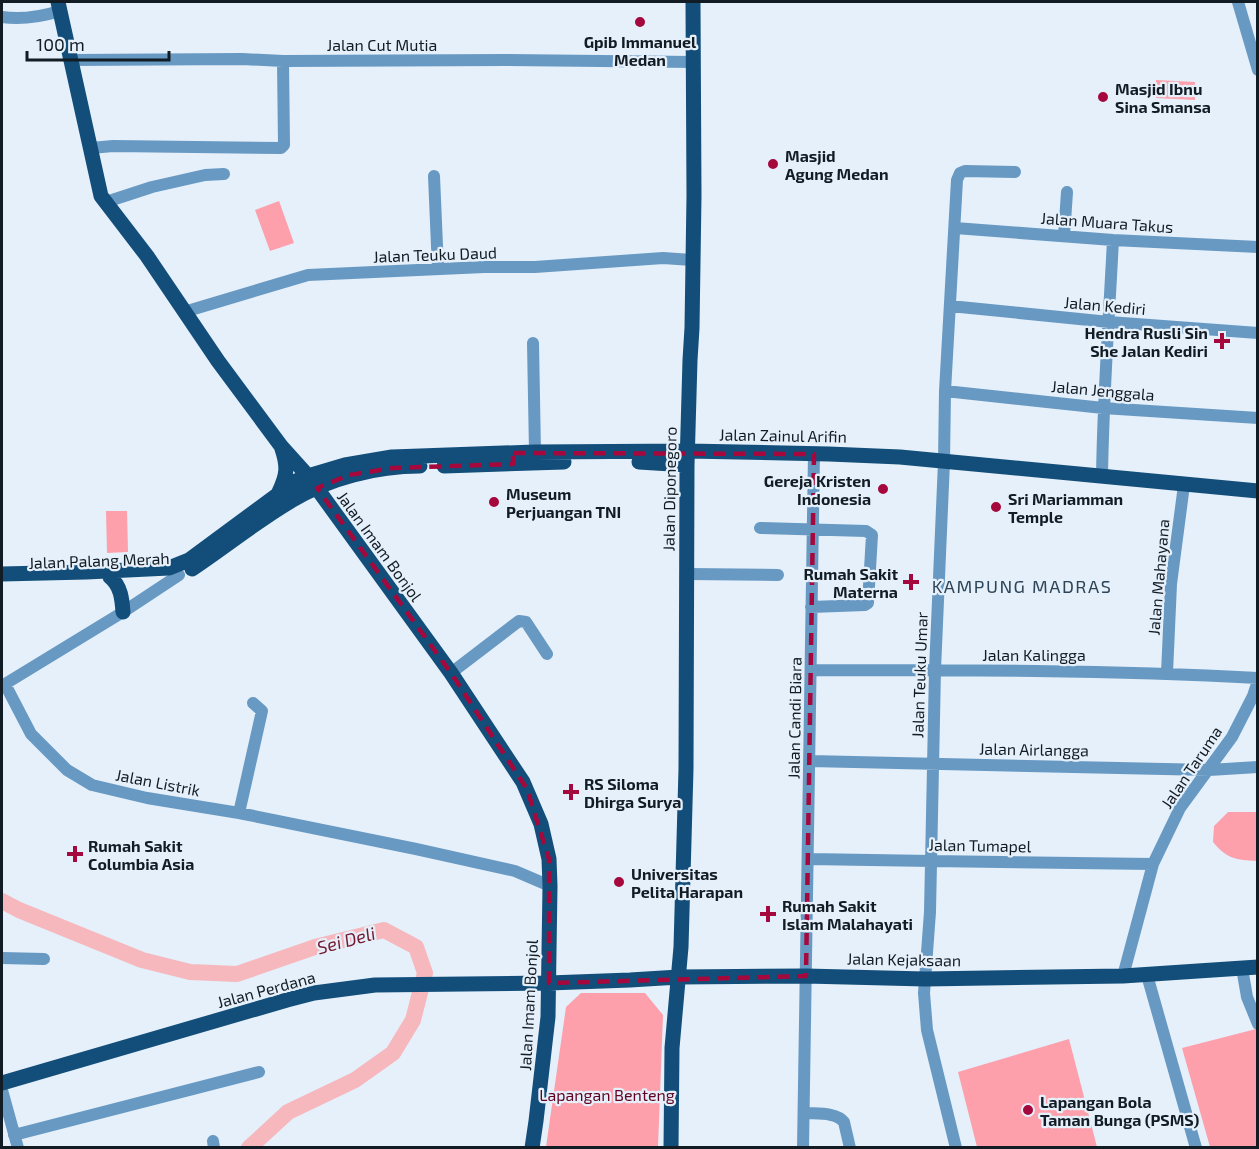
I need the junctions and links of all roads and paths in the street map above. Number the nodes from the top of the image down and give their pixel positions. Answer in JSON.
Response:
{"nodes":[{"id":1,"x":693,"y":2,"type":"edge"},
{"id":2,"x":1238,"y":2,"type":"edge"},
{"id":3,"x":59,"y":6,"type":"edge"},
{"id":4,"x":2,"y":17,"type":"edge"},
{"id":5,"x":1257,"y":19,"type":"edge"},
{"id":6,"x":1244,"y":24,"type":"junction"},
{"id":7,"x":71,"y":60,"type":"junction"},
{"id":8,"x":284,"y":61,"type":"junction"},
{"id":9,"x":694,"y":62,"type":"junction"},
{"id":10,"x":1257,"y":70,"type":"edge"},
{"id":11,"x":91,"y":148,"type":"junction"},
{"id":12,"x":1016,"y":172,"type":"dead end"},
{"id":13,"x":224,"y":174,"type":"dead end"},
{"id":14,"x":434,"y":176,"type":"dead end"},
{"id":15,"x":1067,"y":192,"type":"dead end"},
{"id":16,"x":106,"y":202,"type":"junction"},
{"id":17,"x":955,"y":228,"type":"junction"},
{"id":18,"x":1065,"y":236,"type":"junction"},
{"id":19,"x":1113,"y":240,"type":"junction"},
{"id":20,"x":1257,"y":247,"type":"edge"},
{"id":21,"x":692,"y":260,"type":"junction"},
{"id":22,"x":438,"y":269,"type":"junction"},
{"id":23,"x":950,"y":306,"type":"junction"},
{"id":24,"x":184,"y":312,"type":"junction"},
{"id":25,"x":1109,"y":322,"type":"junction"},
{"id":26,"x":1257,"y":333,"type":"edge"},
{"id":27,"x":533,"y":343,"type":"dead end"},
{"id":28,"x":945,"y":391,"type":"junction"},
{"id":29,"x":1103,"y":408,"type":"junction"},
{"id":30,"x":1257,"y":418,"type":"edge"},
{"id":31,"x":281,"y":446,"type":"junction"},
{"id":32,"x":535,"y":452,"type":"junction"},
{"id":33,"x":814,"y":457,"type":"junction"},
{"id":34,"x":513,"y":458,"type":"junction"},
{"id":35,"x":687,"y":458,"type":"junction"},
{"id":36,"x":944,"y":462,"type":"junction"},
{"id":37,"x":1102,"y":477,"type":"junction"},
{"id":38,"x":312,"y":482,"type":"junction"},
{"id":39,"x":1184,"y":485,"type":"junction"},
{"id":40,"x":1257,"y":491,"type":"edge"},
{"id":41,"x":279,"y":492,"type":"junction"},
{"id":42,"x":760,"y":528,"type":"dead end"},
{"id":43,"x":812,"y":529,"type":"junction"},
{"id":44,"x":2,"y":574,"type":"edge"},
{"id":45,"x":687,"y":574,"type":"junction"},
{"id":46,"x":179,"y":575,"type":"junction"},
{"id":47,"x":778,"y":575,"type":"dead end"},
{"id":48,"x":28,"y":577,"type":"junction"},
{"id":49,"x":110,"y":578,"type":"junction"},
{"id":50,"x":2,"y":581,"type":"edge"},
{"id":51,"x":811,"y":607,"type":"junction"},
{"id":52,"x":123,"y":612,"type":"junction"},
{"id":53,"x":547,"y":654,"type":"dead end"},
{"id":54,"x":811,"y":670,"type":"junction"},
{"id":55,"x":935,"y":670,"type":"junction"},
{"id":56,"x":451,"y":673,"type":"junction"},
{"id":57,"x":1167,"y":673,"type":"junction"},
{"id":58,"x":1257,"y":680,"type":"edge"},
{"id":59,"x":253,"y":703,"type":"dead end"},
{"id":60,"x":810,"y":761,"type":"junction"},
{"id":61,"x":934,"y":763,"type":"junction"},
{"id":62,"x":1257,"y":767,"type":"edge"},
{"id":63,"x":1209,"y":770,"type":"junction"},
{"id":64,"x":239,"y":813,"type":"junction"},
{"id":65,"x":808,"y":858,"type":"junction"},
{"id":66,"x":932,"y":861,"type":"junction"},
{"id":67,"x":1153,"y":864,"type":"junction"},
{"id":68,"x":550,"y":886,"type":"junction"},
{"id":69,"x":2,"y":957,"type":"edge"},
{"id":70,"x":44,"y":959,"type":"dead end"},
{"id":71,"x":1250,"y":967,"type":"edge"},
{"id":72,"x":806,"y":975,"type":"junction"},
{"id":73,"x":1148,"y":975,"type":"junction"},
{"id":74,"x":1124,"y":976,"type":"junction"},
{"id":75,"x":679,"y":977,"type":"junction"},
{"id":76,"x":925,"y":979,"type":"junction"},
{"id":77,"x":549,"y":983,"type":"junction"},
{"id":78,"x":1257,"y":1024,"type":"edge"},
{"id":79,"x":259,"y":1072,"type":"dead end"},
{"id":80,"x":2,"y":1083,"type":"edge"},
{"id":81,"x":2,"y":1090,"type":"edge"},
{"id":82,"x":805,"y":1113,"type":"junction"},
{"id":83,"x":14,"y":1135,"type":"junction"},
{"id":84,"x":18,"y":1148,"type":"edge"},
{"id":85,"x":532,"y":1148,"type":"edge"},
{"id":86,"x":671,"y":1148,"type":"edge"},
{"id":87,"x":803,"y":1148,"type":"edge"},
{"id":88,"x":850,"y":1148,"type":"edge"},
{"id":89,"x":956,"y":1148,"type":"edge"},
{"id":90,"x":1196,"y":1148,"type":"edge"}],
"edges":[{"from":1,"to":9,"type":"main road","name":"Jalan Diponegoro"},
{"from":2,"to":6,"type":"street"},
{"from":3,"to":4,"type":"street"},
{"from":3,"to":7,"type":"main road","name":"Jalan Imam Bonjol"},
{"from":5,"to":6,"type":"street"},
{"from":6,"to":10,"type":"street"},
{"from":7,"to":8,"type":"street","name":"Jalan Cut Mutia"},
{"from":7,"to":11,"type":"main road","name":"Jalan Imam Bonjol"},
{"from":8,"to":9,"type":"street","name":"Jalan Cut Mutia"},
{"from":8,"to":11,"type":"street"},
{"from":9,"to":21,"type":"main road","name":"Jalan Diponegoro"},
{"from":11,"to":16,"type":"main road","name":"Jalan Imam Bonjol"},
{"from":12,"to":17,"type":"street","name":"Jalan Teuku Umar"},
{"from":13,"to":16,"type":"street"},
{"from":14,"to":22,"type":"street"},
{"from":15,"to":18,"type":"street"},
{"from":16,"to":24,"type":"main road","name":"Jalan Imam Bonjol"},
{"from":17,"to":18,"type":"street","name":"Jalan Muara Takus"},
{"from":17,"to":23,"type":"street","name":"Jalan Teuku Umar"},
{"from":18,"to":19,"type":"street","name":"Jalan Muara Takus"},
{"from":19,"to":20,"type":"street","name":"Jalan Muara Takus"},
{"from":19,"to":25,"type":"street"},
{"from":21,"to":22,"type":"street","name":"Jalan Teuku Daud"},
{"from":21,"to":35,"type":"main road","name":"Jalan Diponegoro"},
{"from":22,"to":24,"type":"street","name":"Jalan Teuku Daud"},
{"from":23,"to":25,"type":"street","name":"Jalan Kediri"},
{"from":23,"to":28,"type":"street","name":"Jalan Teuku Umar"},
{"from":24,"to":31,"type":"main road","name":"Jalan Imam Bonjol"},
{"from":25,"to":26,"type":"street","name":"Jalan Kediri"},
{"from":25,"to":29,"type":"street"},
{"from":27,"to":32,"type":"street"},
{"from":28,"to":29,"type":"street","name":"Jalan Jenggala"},
{"from":28,"to":36,"type":"street","name":"Jalan Teuku Umar"},
{"from":29,"to":30,"type":"street","name":"Jalan Jenggala"},
{"from":29,"to":37,"type":"street"},
{"from":31,"to":38,"type":"main road","name":"Jalan Imam Bonjol"},
{"from":31,"to":41,"type":"main road"},
{"from":32,"to":34,"type":"main road","name":"Jalan Zainul Arifin"},
{"from":32,"to":35,"type":"main road","name":"Jalan Zainul Arifin"},
{"from":33,"to":35,"type":"main road","name":"Jalan Zainul Arifin"},
{"from":33,"to":36,"type":"main road","name":"Jalan Zainul Arifin"},
{"from":33,"to":43,"type":"street","name":"Jalan Candi Biara"},
{"from":34,"to":35,"type":"main road","name":"Jalan Zainul Arifin"},
{"from":34,"to":38,"type":"main road","name":"Jalan Zainul Arifin"},
{"from":35,"to":45,"type":"main road","name":"Jalan Diponegoro"},
{"from":36,"to":37,"type":"main road","name":"Jalan Zainul Arifin"},
{"from":36,"to":55,"type":"street","name":"Jalan Teuku Umar"},
{"from":37,"to":39,"type":"main road","name":"Jalan Zainul Arifin"},
{"from":38,"to":41,"type":"main road","name":"Jalan Palang Merah"},
{"from":38,"to":46,"type":"main road","name":"Jalan Palang Merah"},
{"from":38,"to":56,"type":"main road","name":"Jalan Imam Bonjol"},
{"from":39,"to":40,"type":"main road","name":"Jalan Zainul Arifin"},
{"from":39,"to":57,"type":"street","name":"Jalan Mahayana"},
{"from":41,"to":48,"type":"main road","name":"Jalan Palang Merah"},
{"from":42,"to":43,"type":"street"},
{"from":43,"to":51,"type":"street","name":"Jalan Candi Biara"},
{"from":43,"to":51,"type":"street"},
{"from":44,"to":48,"type":"main road","name":"Jalan Palang Merah"},
{"from":45,"to":47,"type":"street"},
{"from":45,"to":75,"type":"main road","name":"Jalan Diponegoro"},
{"from":46,"to":49,"type":"main road","name":"Jalan Palang Merah"},
{"from":46,"to":52,"type":"street","name":"Jalan Listrik"},
{"from":48,"to":49,"type":"main road","name":"Jalan Palang Merah"},
{"from":48,"to":50,"type":"main road","name":"Jalan Palang Merah"},
{"from":49,"to":52,"type":"main road"},
{"from":51,"to":54,"type":"street","name":"Jalan Candi Biara"},
{"from":52,"to":64,"type":"street","name":"Jalan Listrik"},
{"from":53,"to":56,"type":"street"},
{"from":54,"to":55,"type":"street","name":"Jalan Kalingga"},
{"from":54,"to":60,"type":"street","name":"Jalan Candi Biara"},
{"from":55,"to":57,"type":"street","name":"Jalan Kalingga"},
{"from":55,"to":61,"type":"street","name":"Jalan Teuku Umar"},
{"from":56,"to":68,"type":"main road","name":"Jalan Imam Bonjol"},
{"from":57,"to":58,"type":"street","name":"Jalan Kalingga"},
{"from":58,"to":63,"type":"street","name":"Jalan Taruma"},
{"from":59,"to":64,"type":"street"},
{"from":60,"to":61,"type":"street","name":"Jalan Airlangga"},
{"from":60,"to":65,"type":"street","name":"Jalan Candi Biara"},
{"from":61,"to":63,"type":"street","name":"Jalan Airlangga"},
{"from":61,"to":66,"type":"street","name":"Jalan Teuku Umar"},
{"from":62,"to":63,"type":"street","name":"Jalan Airlangga"},
{"from":63,"to":67,"type":"street","name":"Jalan Taruma"},
{"from":64,"to":68,"type":"street","name":"Jalan Listrik"},
{"from":65,"to":66,"type":"street","name":"Jalan Tumapel"},
{"from":65,"to":72,"type":"street","name":"Jalan Candi Biara"},
{"from":66,"to":67,"type":"street","name":"Jalan Tumapel"},
{"from":66,"to":76,"type":"street","name":"Jalan Teuku Umar"},
{"from":67,"to":74,"type":"street","name":"Jalan Taruma"},
{"from":68,"to":77,"type":"main road","name":"Jalan Imam Bonjol"},
{"from":69,"to":70,"type":"street"},
{"from":71,"to":73,"type":"main road","name":"Jalan Kejaksaan"},
{"from":71,"to":78,"type":"street"},
{"from":72,"to":75,"type":"main road","name":"Jalan Kejaksaan"},
{"from":72,"to":76,"type":"main road","name":"Jalan Kejaksaan"},
{"from":72,"to":82,"type":"street","name":"Jalan Candi Biara"},
{"from":73,"to":74,"type":"main road","name":"Jalan Kejaksaan"},
{"from":73,"to":90,"type":"street"},
{"from":74,"to":76,"type":"main road","name":"Jalan Kejaksaan"},
{"from":75,"to":77,"type":"main road","name":"Jalan Kejaksaan"},
{"from":75,"to":86,"type":"main road","name":"Jalan Diponegoro"},
{"from":76,"to":89,"type":"street","name":"Jalan Teuku Umar"},
{"from":77,"to":80,"type":"main road","name":"Jalan Perdana"},
{"from":77,"to":85,"type":"main road","name":"Jalan Imam Bonjol"},
{"from":79,"to":83,"type":"street"},
{"from":81,"to":83,"type":"street"},
{"from":82,"to":87,"type":"street","name":"Jalan Candi Biara"},
{"from":82,"to":88,"type":"street"},
{"from":83,"to":84,"type":"street"}]}
